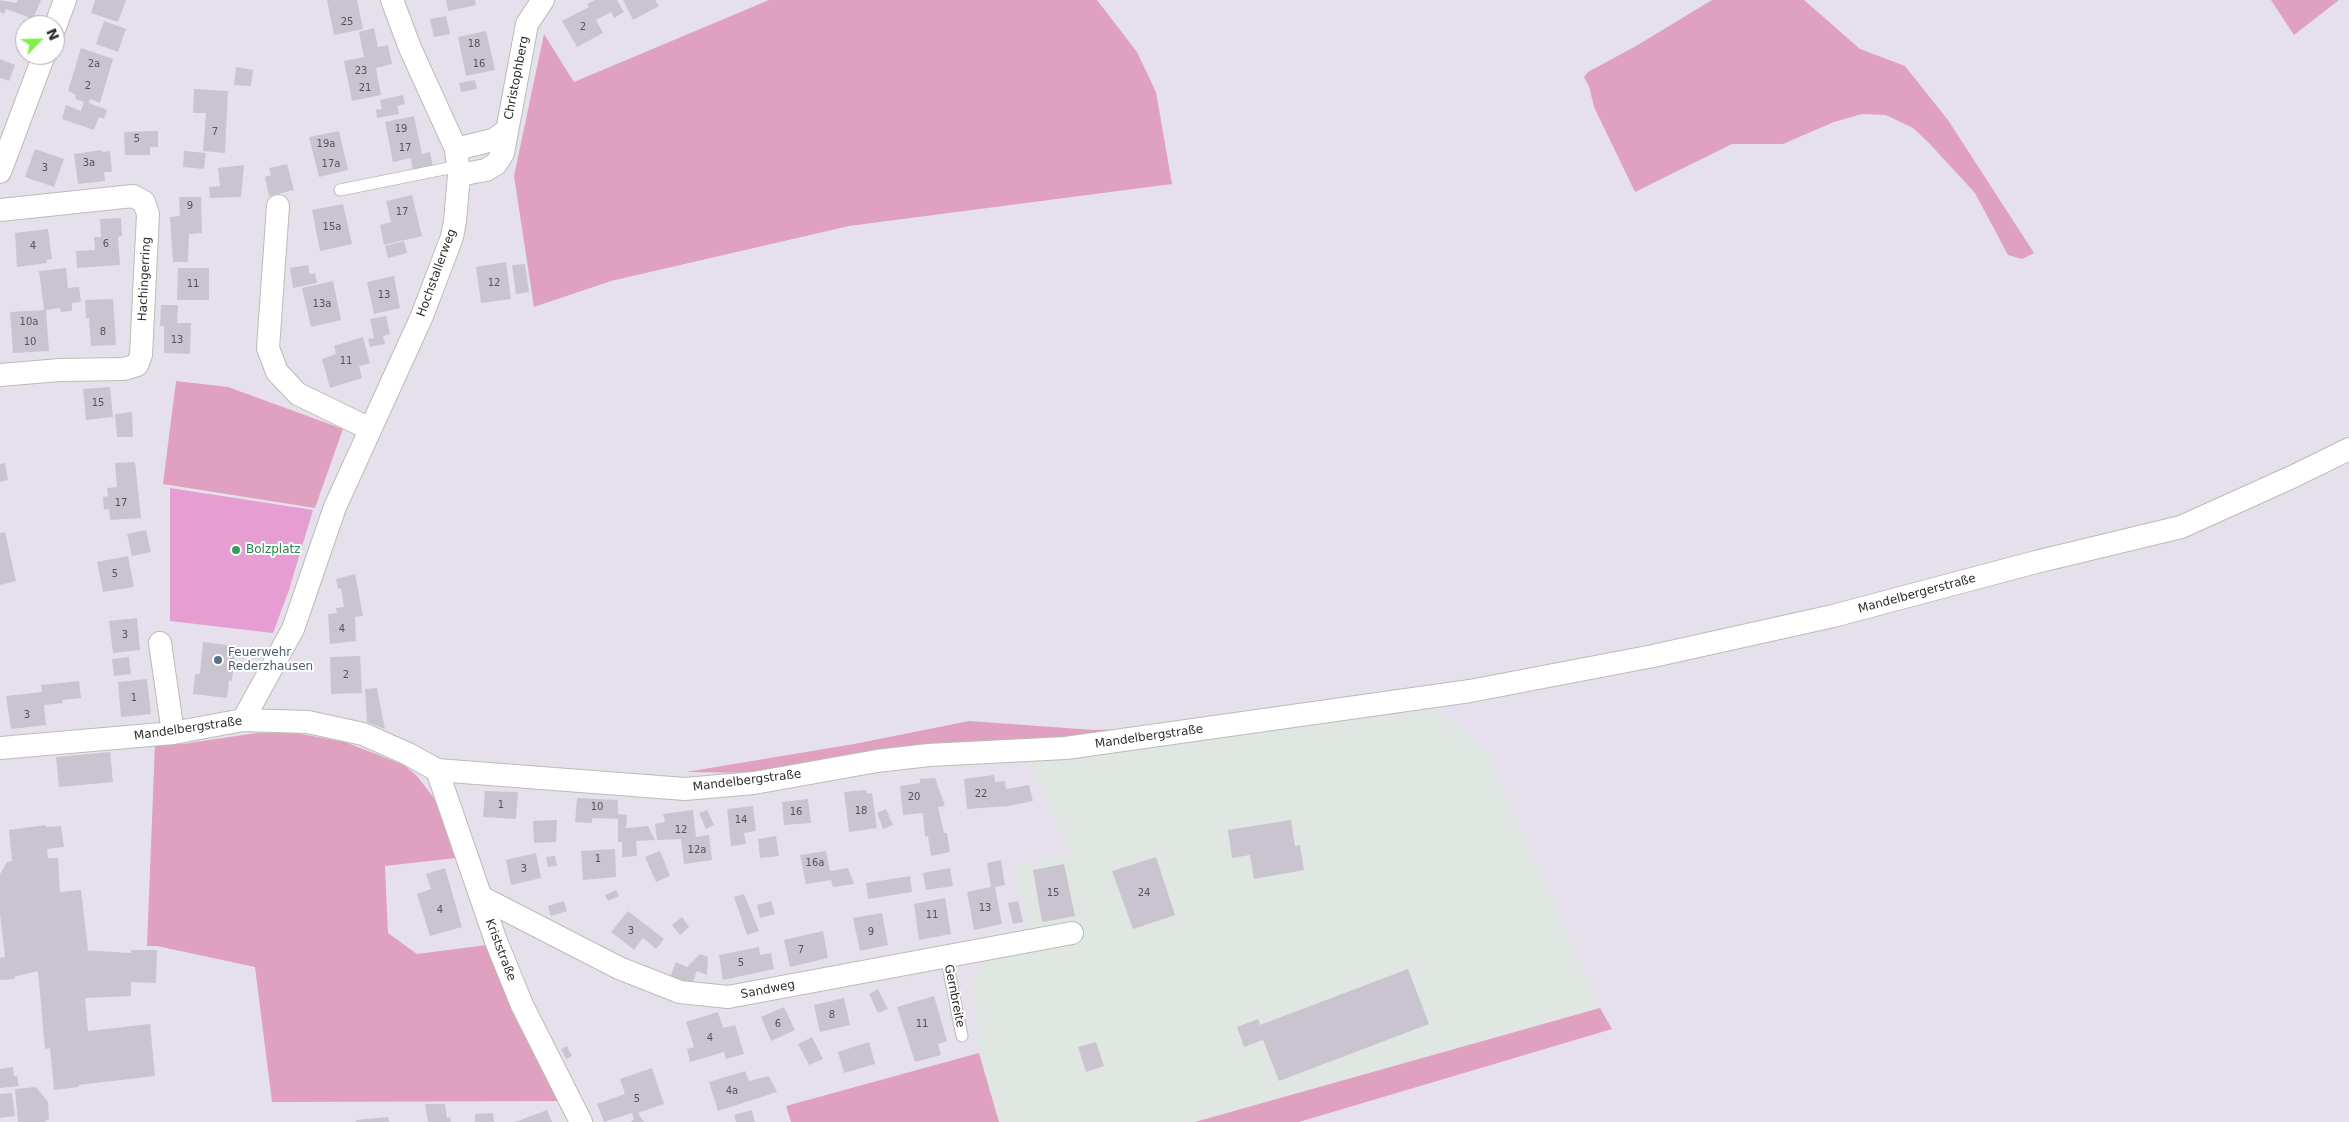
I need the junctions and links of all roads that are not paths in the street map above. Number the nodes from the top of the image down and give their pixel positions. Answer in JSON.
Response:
{"nodes":[{"id":1,"x":65,"y":0,"type":"edge"},
{"id":2,"x":392,"y":0,"type":"edge"},
{"id":3,"x":543,"y":0,"type":"edge"},
{"id":4,"x":59,"y":15,"type":"edge"},
{"id":5,"x":40,"y":65,"type":"edge"},
{"id":6,"x":458,"y":163,"type":"junction"},
{"id":7,"x":0,"y":172,"type":"edge"},
{"id":8,"x":340,"y":190,"type":"dead end"},
{"id":9,"x":278,"y":206,"type":"dead end"},
{"id":10,"x":0,"y":210,"type":"edge"},
{"id":11,"x":0,"y":375,"type":"edge"},
{"id":12,"x":370,"y":429,"type":"junction"},
{"id":13,"x":2349,"y":448,"type":"edge"},
{"id":14,"x":160,"y":643,"type":"dead end"},
{"id":15,"x":1470,"y":691,"type":"joint"},
{"id":16,"x":243,"y":720,"type":"junction"},
{"id":17,"x":173,"y":732,"type":"junction"},
{"id":18,"x":0,"y":748,"type":"edge"},
{"id":19,"x":437,"y":770,"type":"junction"},
{"id":20,"x":481,"y":897,"type":"junction"},
{"id":21,"x":1072,"y":933,"type":"dead end"},
{"id":22,"x":946,"y":956,"type":"junction"},
{"id":23,"x":962,"y":1036,"type":"dead end"},
{"id":24,"x":582,"y":1122,"type":"edge"}],
"edges":[{"from":1,"to":4,"type":"street"},
{"from":2,"to":6,"type":"street"},
{"from":3,"to":6,"type":"street","name":"Christophberg"},
{"from":5,"to":7,"type":"street"},
{"from":6,"to":8,"type":"lane"},
{"from":6,"to":12,"type":"street","name":"Hochstallerweg"},
{"from":9,"to":12,"type":"street"},
{"from":10,"to":11,"type":"street","name":"Hachingerring"},
{"from":12,"to":16,"type":"street","name":"Hochstallerweg"},
{"from":13,"to":15,"type":"street","name":"Mandelbergerstraße"},
{"from":14,"to":17,"type":"street"},
{"from":15,"to":19,"type":"street","name":"Mandelbergstraße"},
{"from":16,"to":17,"type":"street","name":"Mandelbergstraße"},
{"from":16,"to":19,"type":"street","name":"Mandelbergstraße"},
{"from":17,"to":18,"type":"street","name":"Mandelbergstraße"},
{"from":19,"to":20,"type":"street","name":"Kriststraße"},
{"from":20,"to":22,"type":"street","name":"Sandweg"},
{"from":20,"to":24,"type":"street","name":"Kriststraße"},
{"from":21,"to":22,"type":"street","name":"Sandweg"},
{"from":22,"to":23,"type":"lane","name":"Gernbreite"}]}
